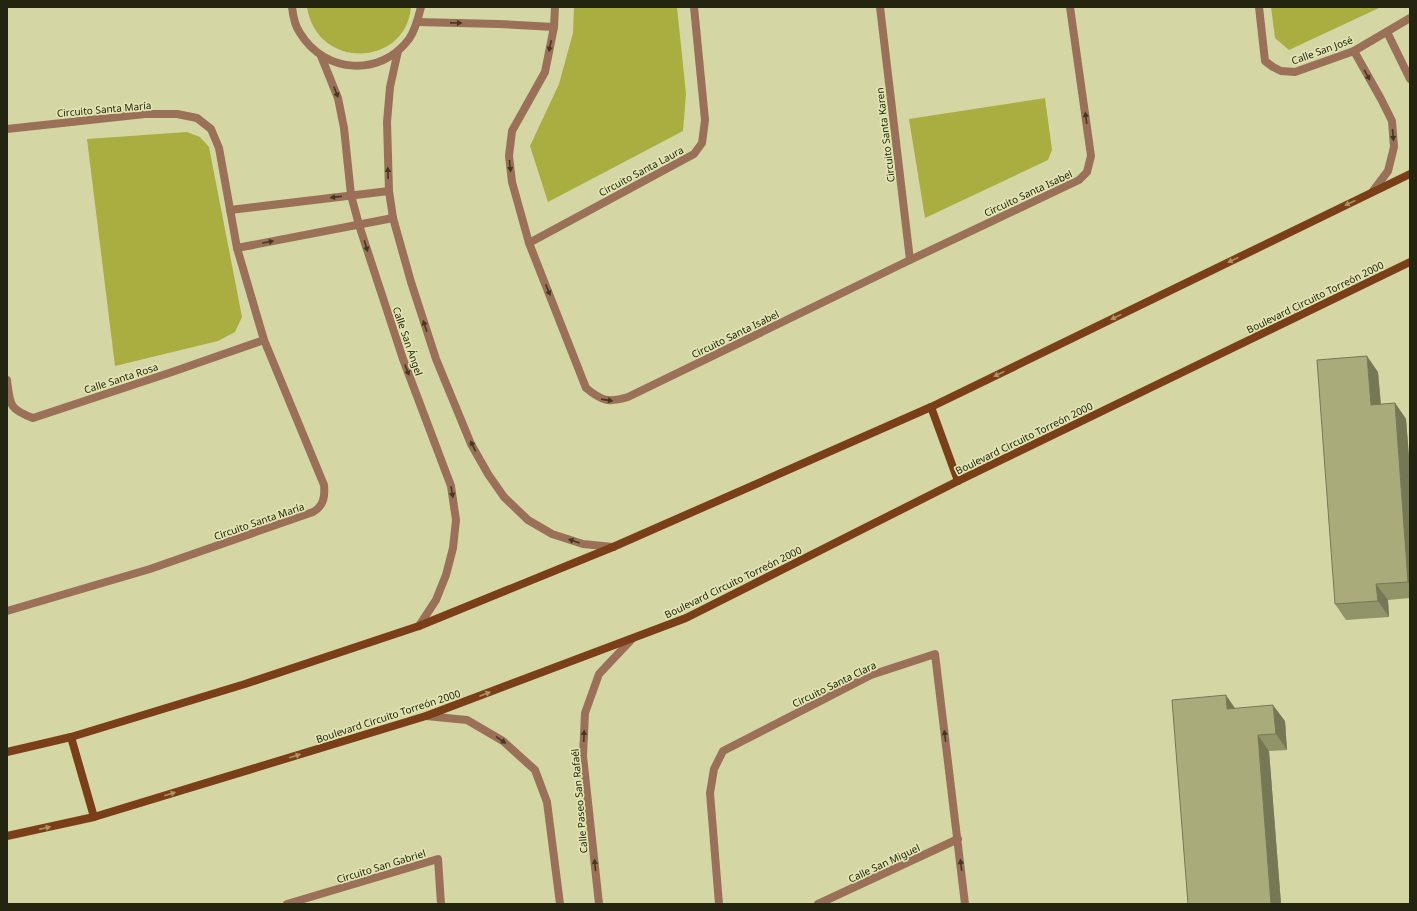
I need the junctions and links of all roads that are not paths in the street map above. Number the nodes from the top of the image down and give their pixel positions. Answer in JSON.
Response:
{"nodes":[{"id":1,"x":292,"y":7,"type":"edge"},
{"id":2,"x":420,"y":7,"type":"edge"},
{"id":3,"x":555,"y":7,"type":"edge"},
{"id":4,"x":694,"y":7,"type":"edge"},
{"id":5,"x":880,"y":7,"type":"edge"},
{"id":6,"x":1070,"y":7,"type":"edge"},
{"id":7,"x":1259,"y":7,"type":"edge"},
{"id":8,"x":1410,"y":18,"type":"edge"},
{"id":9,"x":417,"y":22,"type":"junction"},
{"id":10,"x":554,"y":27,"type":"junction"},
{"id":11,"x":1387,"y":32,"type":"junction"},
{"id":12,"x":1354,"y":50,"type":"junction"},
{"id":13,"x":398,"y":51,"type":"junction"},
{"id":14,"x":321,"y":56,"type":"junction"},
{"id":15,"x":1410,"y":79,"type":"edge"},
{"id":16,"x":7,"y":129,"type":"edge"},
{"id":17,"x":1410,"y":174,"type":"edge"},
{"id":18,"x":389,"y":191,"type":"junction"},
{"id":19,"x":1373,"y":191,"type":"junction"},
{"id":20,"x":352,"y":195,"type":"junction"},
{"id":21,"x":230,"y":210,"type":"junction"},
{"id":22,"x":393,"y":218,"type":"junction"},
{"id":23,"x":359,"y":225,"type":"junction"},
{"id":24,"x":529,"y":243,"type":"junction"},
{"id":25,"x":237,"y":248,"type":"junction"},
{"id":26,"x":910,"y":260,"type":"junction"},
{"id":27,"x":1410,"y":262,"type":"edge"},
{"id":28,"x":264,"y":340,"type":"junction"},
{"id":29,"x":7,"y":380,"type":"edge"},
{"id":30,"x":931,"y":407,"type":"junction"},
{"id":31,"x":958,"y":481,"type":"junction"},
{"id":32,"x":613,"y":547,"type":"junction"},
{"id":33,"x":7,"y":611,"type":"edge"},
{"id":34,"x":419,"y":626,"type":"junction"},
{"id":35,"x":632,"y":639,"type":"junction"},
{"id":36,"x":426,"y":716,"type":"junction"},
{"id":37,"x":71,"y":737,"type":"junction"},
{"id":38,"x":7,"y":752,"type":"edge"},
{"id":39,"x":94,"y":817,"type":"junction"},
{"id":40,"x":7,"y":836,"type":"edge"},
{"id":41,"x":958,"y":839,"type":"junction"},
{"id":42,"x":287,"y":904,"type":"edge"},
{"id":43,"x":441,"y":904,"type":"edge"},
{"id":44,"x":560,"y":904,"type":"edge"},
{"id":45,"x":598,"y":904,"type":"edge"},
{"id":46,"x":719,"y":904,"type":"edge"},
{"id":47,"x":818,"y":904,"type":"edge"},
{"id":48,"x":966,"y":904,"type":"edge"}],
"edges":[{"from":1,"to":14,"type":"street"},
{"from":2,"to":9,"type":"street"},
{"from":3,"to":10,"type":"street","name":"Circuito Santa Isabel"},
{"from":4,"to":24,"type":"street","name":"Circuito Santa Laura"},
{"from":5,"to":26,"type":"street","name":"Circuito Santa Karen"},
{"from":26,"to":6,"type":"street","name":"Circuito Santa Isabel","one_way":true},
{"from":7,"to":12,"type":"street","name":"Calle San José"},
{"from":8,"to":11,"type":"street","name":"Calle San José"},
{"from":9,"to":10,"type":"street","one_way":true},
{"from":9,"to":13,"type":"street"},
{"from":10,"to":24,"type":"street","name":"Circuito Santa Isabel","one_way":true},
{"from":11,"to":12,"type":"street","name":"Calle San José"},
{"from":11,"to":15,"type":"street"},
{"from":12,"to":19,"type":"street","one_way":true},
{"from":13,"to":14,"type":"street"},
{"from":18,"to":13,"type":"street","name":"Calle San Ángel","one_way":true},
{"from":14,"to":20,"type":"street","name":"Calle San Ángel","one_way":true},
{"from":16,"to":21,"type":"street","name":"Circuito Santa María"},
{"from":17,"to":19,"type":"main road"},
{"from":18,"to":20,"type":"street"},
{"from":18,"to":22,"type":"street","name":"Calle San Ángel"},
{"from":19,"to":30,"type":"main road","one_way":true},
{"from":20,"to":21,"type":"street","one_way":true},
{"from":20,"to":23,"type":"street","name":"Calle San Ángel"},
{"from":21,"to":25,"type":"street","name":"Circuito Santa María"},
{"from":22,"to":23,"type":"street"},
{"from":32,"to":22,"type":"street","name":"Calle San Ángel","one_way":true},
{"from":25,"to":23,"type":"street","one_way":true},
{"from":23,"to":34,"type":"street","name":"Calle San Ángel","one_way":true},
{"from":24,"to":26,"type":"street","name":"Circuito Santa Isabel","one_way":true},
{"from":25,"to":28,"type":"street","name":"Circuito Santa María"},
{"from":27,"to":31,"type":"main road","name":"Boulevard Circuito Torreón 2000"},
{"from":28,"to":29,"type":"street","name":"Calle Santa Rosa"},
{"from":28,"to":33,"type":"street","name":"Circuito Santa María"},
{"from":30,"to":31,"type":"main road"},
{"from":30,"to":32,"type":"main road"},
{"from":31,"to":35,"type":"main road","name":"Boulevard Circuito Torreón 2000"},
{"from":32,"to":34,"type":"main road"},
{"from":34,"to":37,"type":"main road"},
{"from":36,"to":35,"type":"main road","name":"Boulevard Circuito Torreón 2000","one_way":true},
{"from":45,"to":35,"type":"street","name":"Calle Paseo San Rafaél","one_way":true},
{"from":39,"to":36,"type":"main road","name":"Boulevard Circuito Torreón 2000","one_way":true},
{"from":36,"to":44,"type":"street","one_way":true},
{"from":37,"to":38,"type":"main road"},
{"from":37,"to":39,"type":"main road"},
{"from":40,"to":39,"type":"main road","name":"Boulevard Circuito Torreón 2000","one_way":true},
{"from":41,"to":46,"type":"street","name":"Circuito Santa Clara","one_way":true},
{"from":41,"to":47,"type":"street","name":"Calle San Miguel"},
{"from":48,"to":41,"type":"street","name":"Circuito Santa Clara","one_way":true},
{"from":42,"to":43,"type":"street","name":"Circuito San Gabriel"}]}
